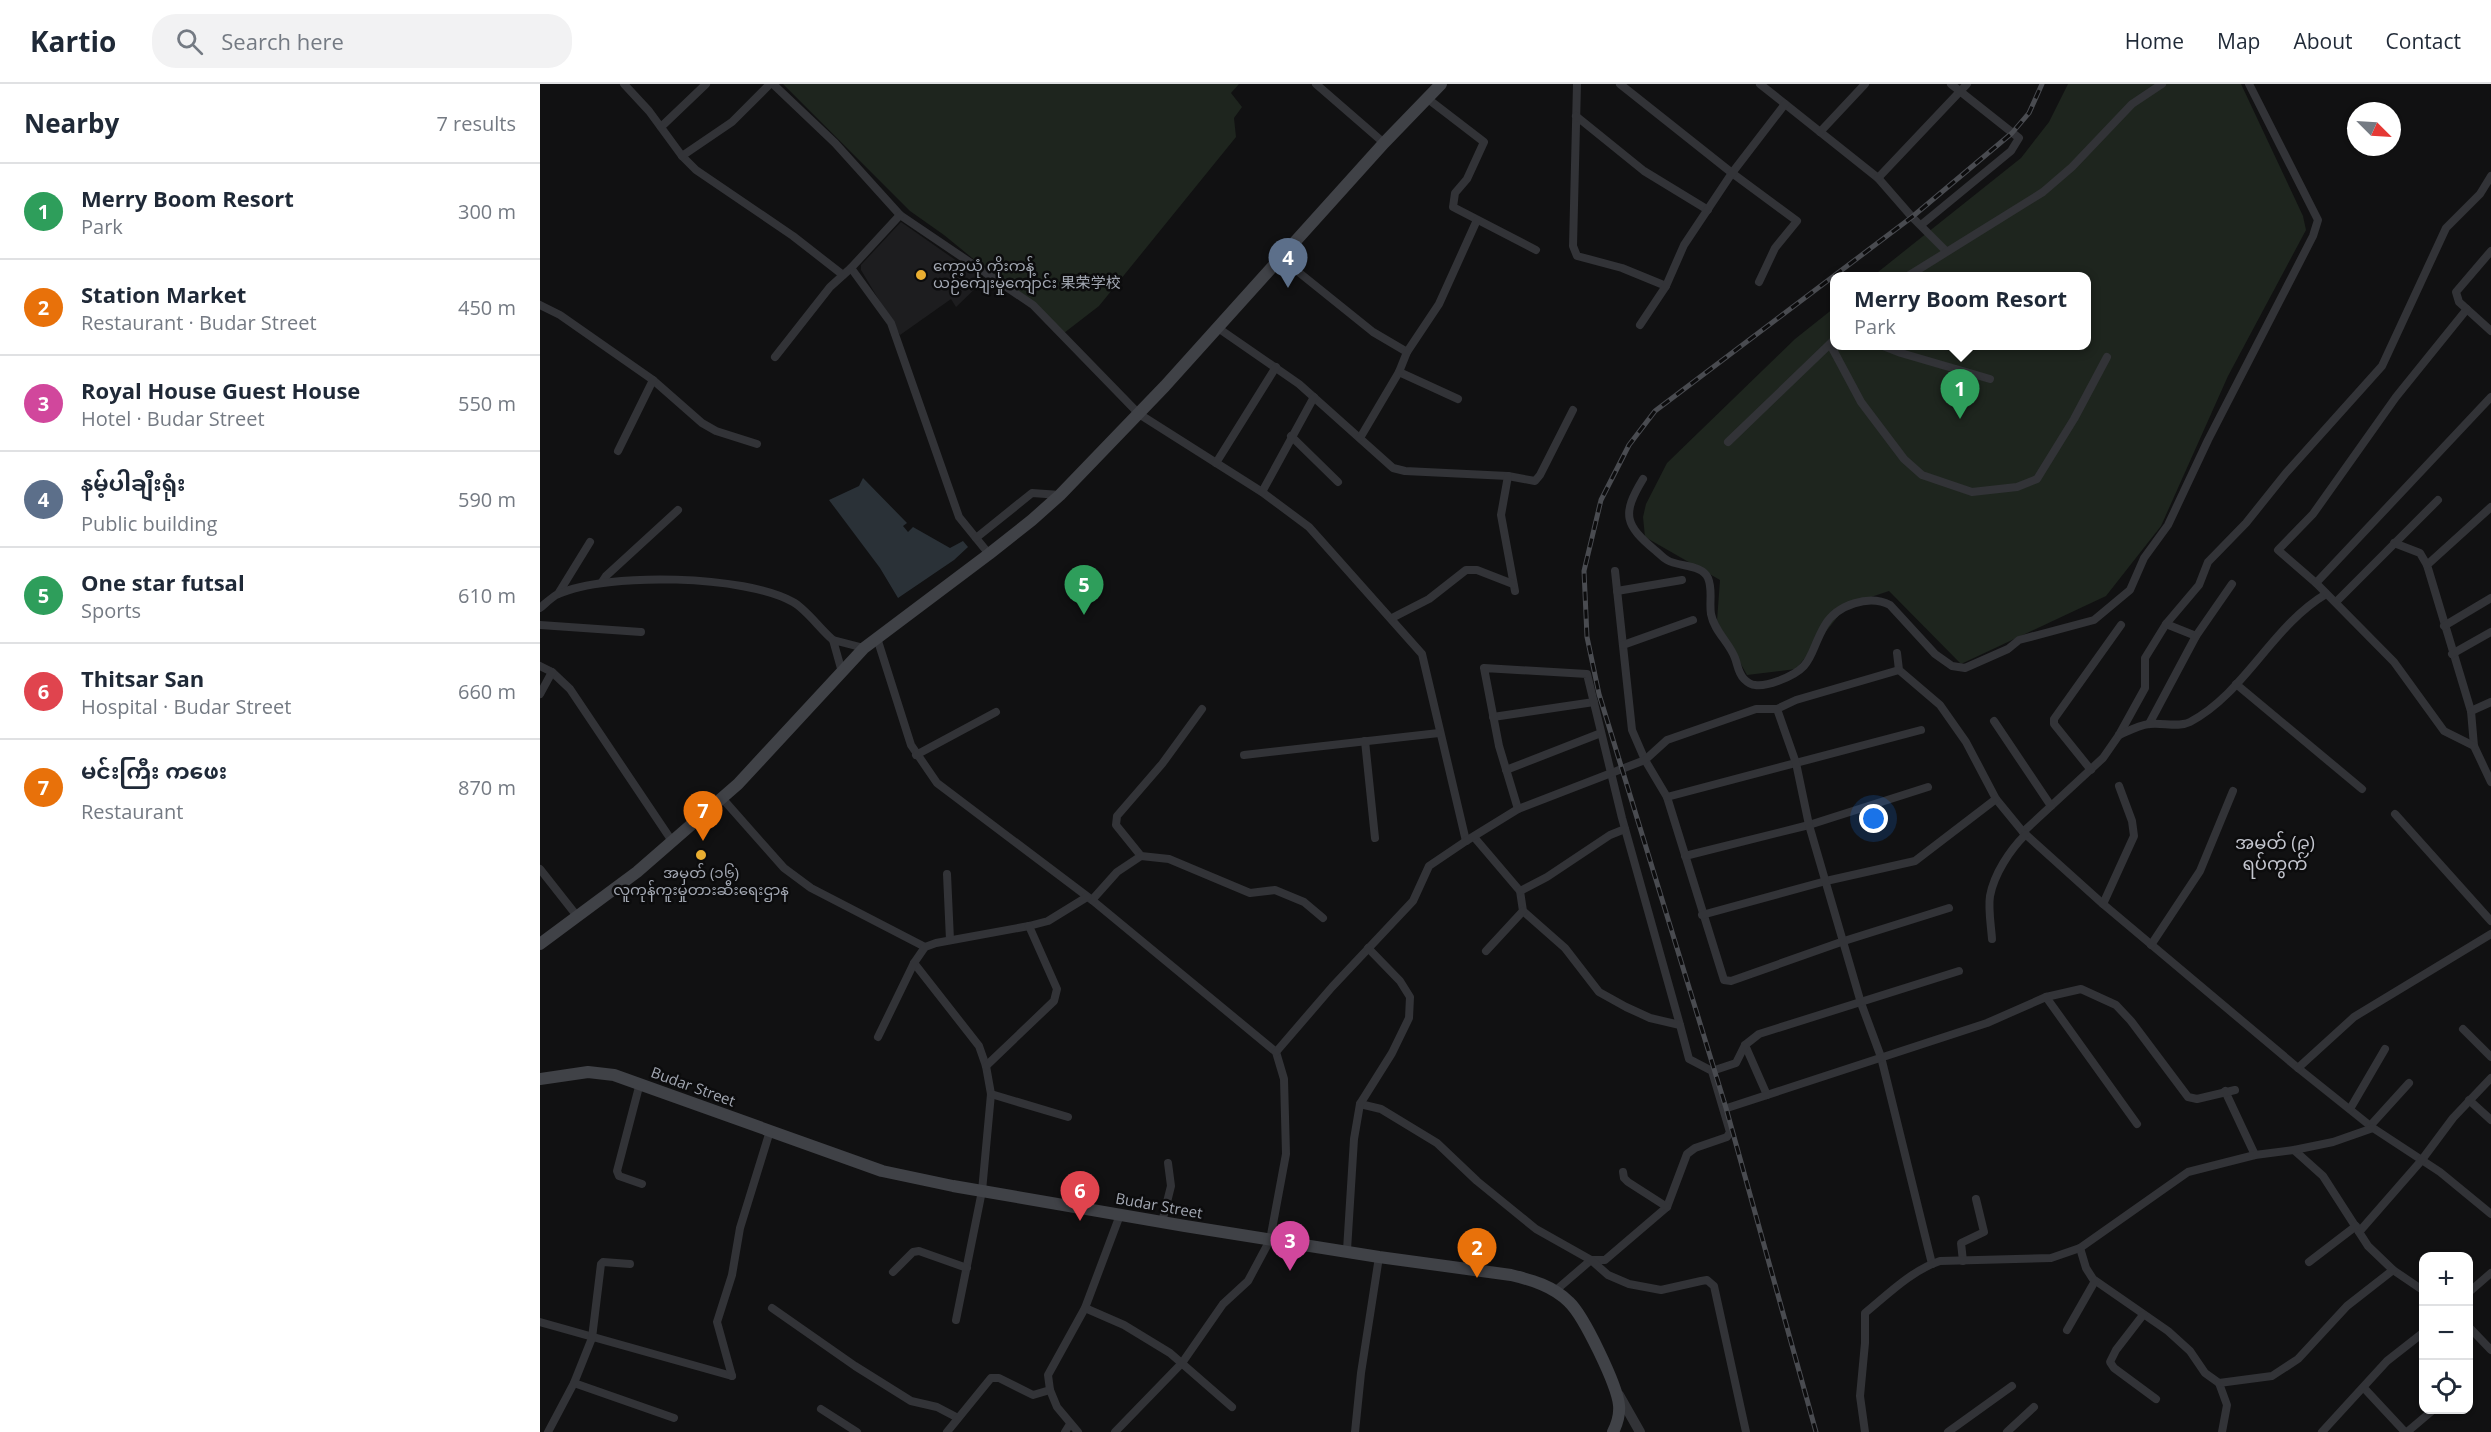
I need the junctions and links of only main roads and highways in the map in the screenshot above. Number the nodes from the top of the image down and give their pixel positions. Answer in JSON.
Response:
{"nodes":[{"id":1,"x":1441,"y":84,"type":"edge"},
{"id":2,"x":540,"y":944,"type":"edge"},
{"id":3,"x":540,"y":1079,"type":"edge"},
{"id":4,"x":1613,"y":1432,"type":"edge"}],
"edges":[{"from":1,"to":2,"type":"main road"},
{"from":3,"to":4,"type":"main road","name":"Budar Street"}]}
